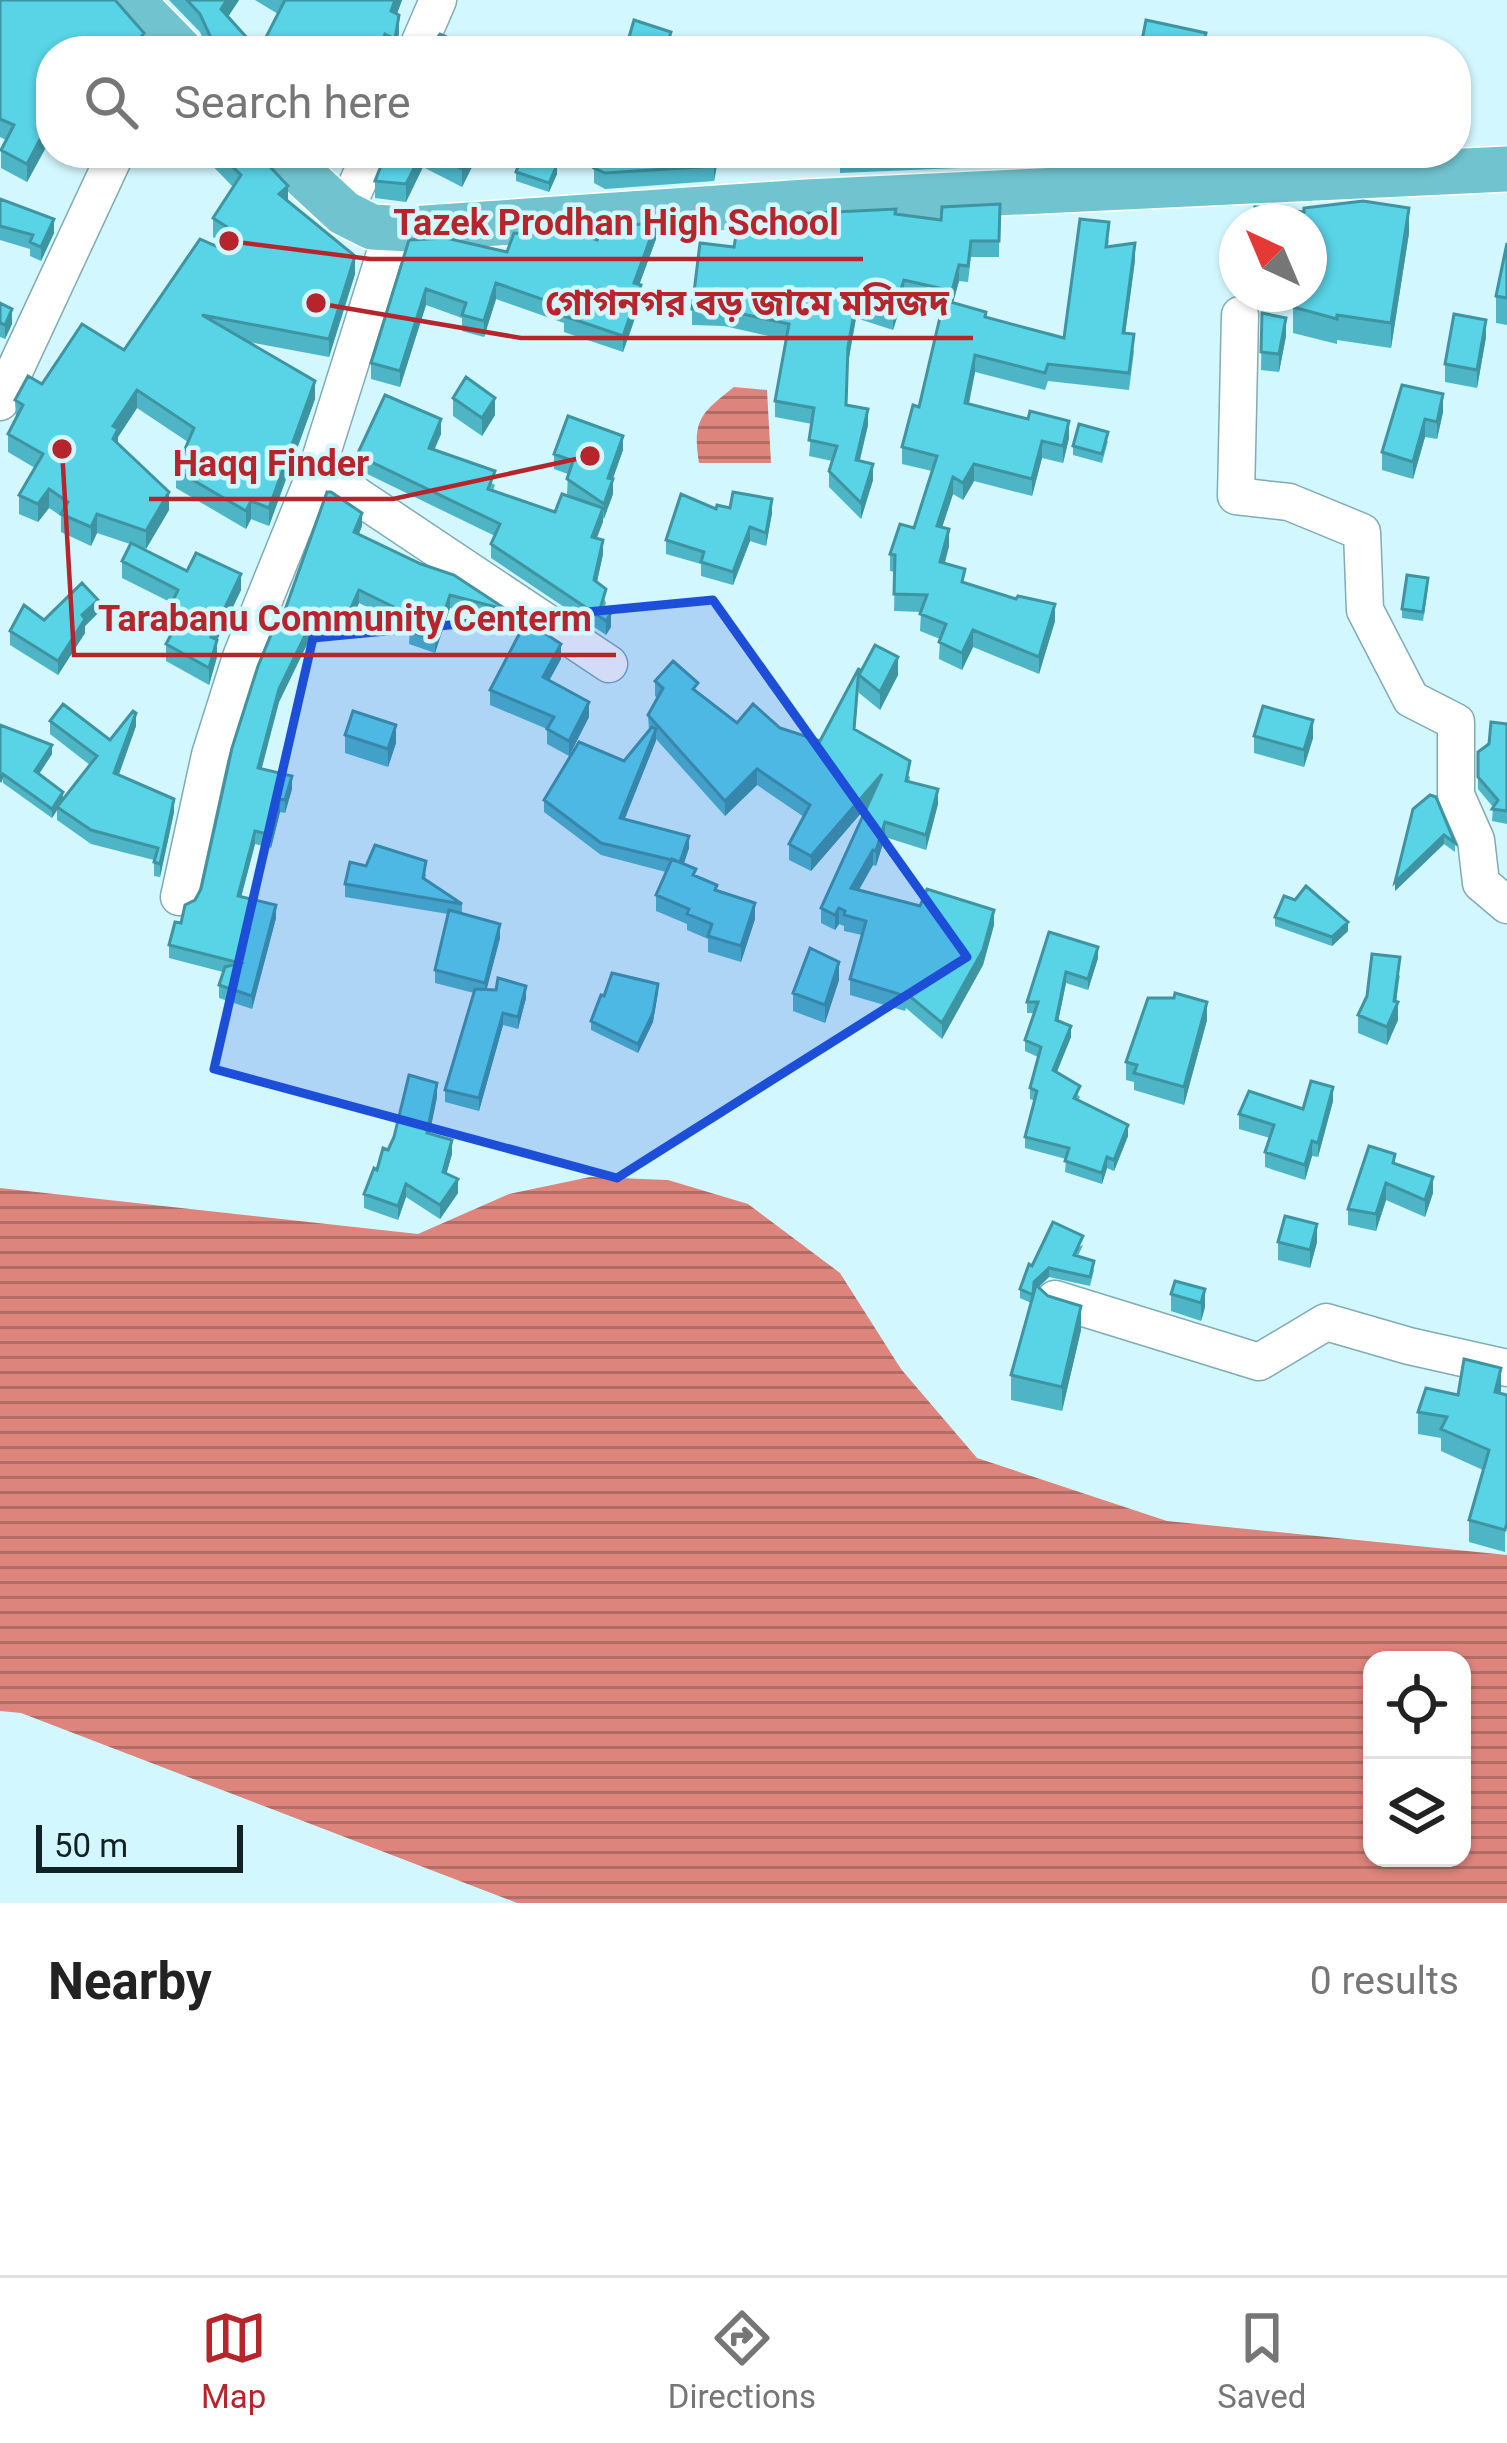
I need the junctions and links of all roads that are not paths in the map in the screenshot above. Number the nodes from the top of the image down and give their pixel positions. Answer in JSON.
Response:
{"nodes":[{"id":1,"x":131,"y":0,"type":"edge"},
{"id":2,"x":438,"y":0,"type":"edge"},
{"id":3,"x":162,"y":36,"type":"edge"},
{"id":4,"x":422,"y":36,"type":"edge"},
{"id":5,"x":109,"y":168,"type":"edge"},
{"id":6,"x":295,"y":168,"type":"edge"},
{"id":7,"x":364,"y":168,"type":"edge"},
{"id":8,"x":1507,"y":169,"type":"edge"},
{"id":9,"x":344,"y":213,"type":"junction"},
{"id":10,"x":393,"y":228,"type":"junction"},
{"id":11,"x":1240,"y":315,"type":"dead end"},
{"id":12,"x":0,"y":402,"type":"edge"},
{"id":13,"x":316,"y":470,"type":"junction"},
{"id":14,"x":609,"y":664,"type":"dead end"},
{"id":15,"x":178,"y":897,"type":"dead end"},
{"id":16,"x":1507,"y":905,"type":"edge"},
{"id":17,"x":1055,"y":1299,"type":"edge"},
{"id":18,"x":1507,"y":1367,"type":"edge"}],
"edges":[{"from":1,"to":3,"type":"main road"},
{"from":2,"to":4,"type":"street"},
{"from":5,"to":12,"type":"street"},
{"from":6,"to":9,"type":"main road"},
{"from":7,"to":9,"type":"street"},
{"from":8,"to":10,"type":"main road"},
{"from":9,"to":10,"type":"main road"},
{"from":10,"to":13,"type":"street"},
{"from":11,"to":16,"type":"street"},
{"from":13,"to":14,"type":"street"},
{"from":13,"to":15,"type":"street"},
{"from":17,"to":18,"type":"street"}]}
